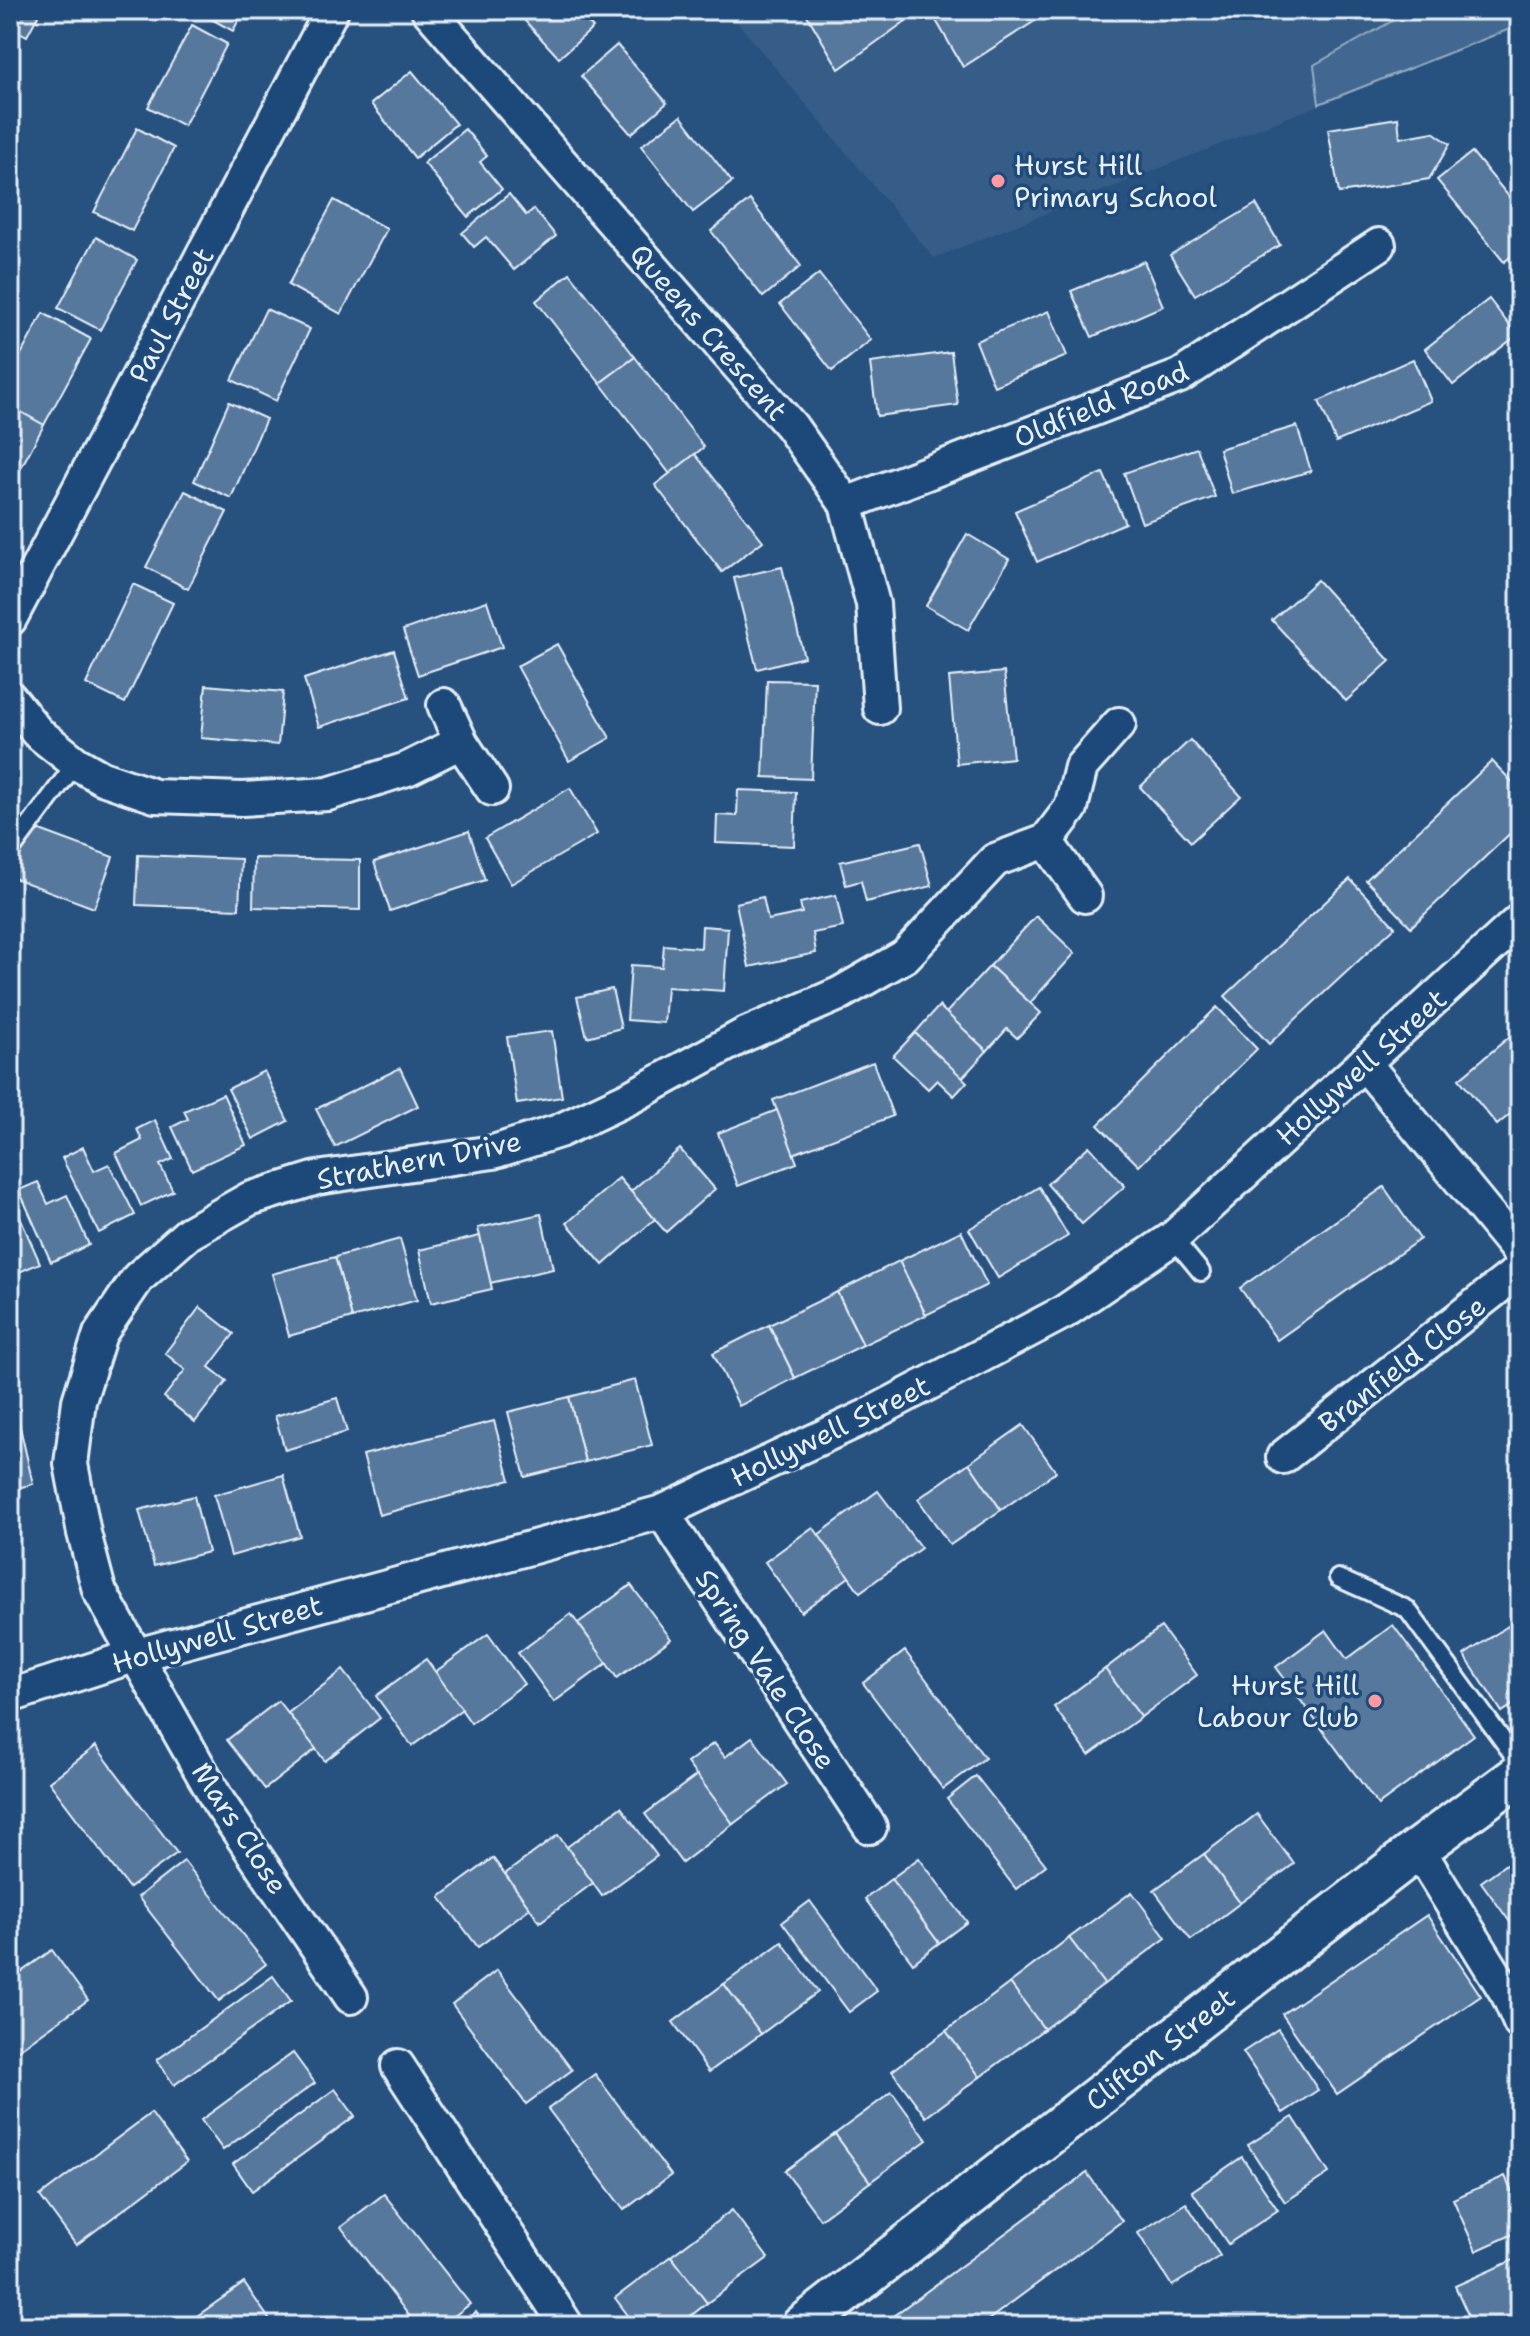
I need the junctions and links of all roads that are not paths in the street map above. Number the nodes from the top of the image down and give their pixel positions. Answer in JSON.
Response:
{"nodes":[{"id":1,"x":332,"y":10,"type":"edge"},
{"id":2,"x":428,"y":10,"type":"edge"},
{"id":3,"x":1379,"y":245,"type":"dead end"},
{"id":4,"x":846,"y":504,"type":"junction"},
{"id":5,"x":10,"y":619,"type":"edge"},
{"id":6,"x":10,"y":698,"type":"edge"},
{"id":7,"x":444,"y":705,"type":"dead end"},
{"id":8,"x":880,"y":708,"type":"dead end"},
{"id":9,"x":1119,"y":724,"type":"dead end"},
{"id":10,"x":461,"y":742,"type":"junction"},
{"id":11,"x":76,"y":763,"type":"junction"},
{"id":12,"x":492,"y":789,"type":"dead end"},
{"id":13,"x":1046,"y":841,"type":"junction"},
{"id":14,"x":10,"y":852,"type":"edge"},
{"id":15,"x":1085,"y":896,"type":"dead end"},
{"id":16,"x":1520,"y":920,"type":"edge"},
{"id":17,"x":1365,"y":1064,"type":"junction"},
{"id":18,"x":1173,"y":1238,"type":"junction"},
{"id":19,"x":1520,"y":1253,"type":"edge"},
{"id":20,"x":1520,"y":1270,"type":"edge"},
{"id":21,"x":1201,"y":1272,"type":"dead end"},
{"id":22,"x":1283,"y":1457,"type":"dead end"},
{"id":23,"x":662,"y":1512,"type":"junction"},
{"id":24,"x":1338,"y":1578,"type":"dead end"},
{"id":25,"x":137,"y":1655,"type":"junction"},
{"id":26,"x":10,"y":1696,"type":"edge"},
{"id":27,"x":1520,"y":1764,"type":"edge"},
{"id":28,"x":1520,"y":1774,"type":"edge"},
{"id":29,"x":870,"y":1827,"type":"dead end"},
{"id":30,"x":1418,"y":1849,"type":"junction"},
{"id":31,"x":351,"y":1997,"type":"dead end"},
{"id":32,"x":1520,"y":2023,"type":"edge"},
{"id":33,"x":398,"y":2066,"type":"dead end"},
{"id":34,"x":567,"y":2326,"type":"edge"},
{"id":35,"x":802,"y":2326,"type":"edge"}],
"edges":[{"from":1,"to":5,"type":"street","name":"Paul Street"},
{"from":2,"to":4,"type":"street","name":"Queens Crescent"},
{"from":3,"to":4,"type":"street","name":"Oldfield Road"},
{"from":4,"to":8,"type":"street","name":"Queens Crescent"},
{"from":6,"to":11,"type":"street"},
{"from":7,"to":10,"type":"street"},
{"from":9,"to":13,"type":"street"},
{"from":10,"to":11,"type":"street"},
{"from":10,"to":12,"type":"street"},
{"from":11,"to":14,"type":"lane"},
{"from":13,"to":15,"type":"street"},
{"from":13,"to":25,"type":"street","name":"Strathern Drive"},
{"from":16,"to":17,"type":"street","name":"Hollywell Street"},
{"from":17,"to":18,"type":"street","name":"Hollywell Street"},
{"from":17,"to":19,"type":"street"},
{"from":18,"to":21,"type":"lane"},
{"from":18,"to":23,"type":"street","name":"Hollywell Street"},
{"from":20,"to":22,"type":"street","name":"Branfield Close"},
{"from":23,"to":25,"type":"street","name":"Hollywell Street"},
{"from":23,"to":29,"type":"street","name":"Spring Vale Close"},
{"from":24,"to":27,"type":"lane"},
{"from":25,"to":26,"type":"street","name":"Hollywell Street"},
{"from":25,"to":31,"type":"street","name":"Mars Close"},
{"from":28,"to":30,"type":"street","name":"Clifton Street"},
{"from":30,"to":32,"type":"street"},
{"from":30,"to":35,"type":"street","name":"Clifton Street"},
{"from":33,"to":34,"type":"street"}]}
